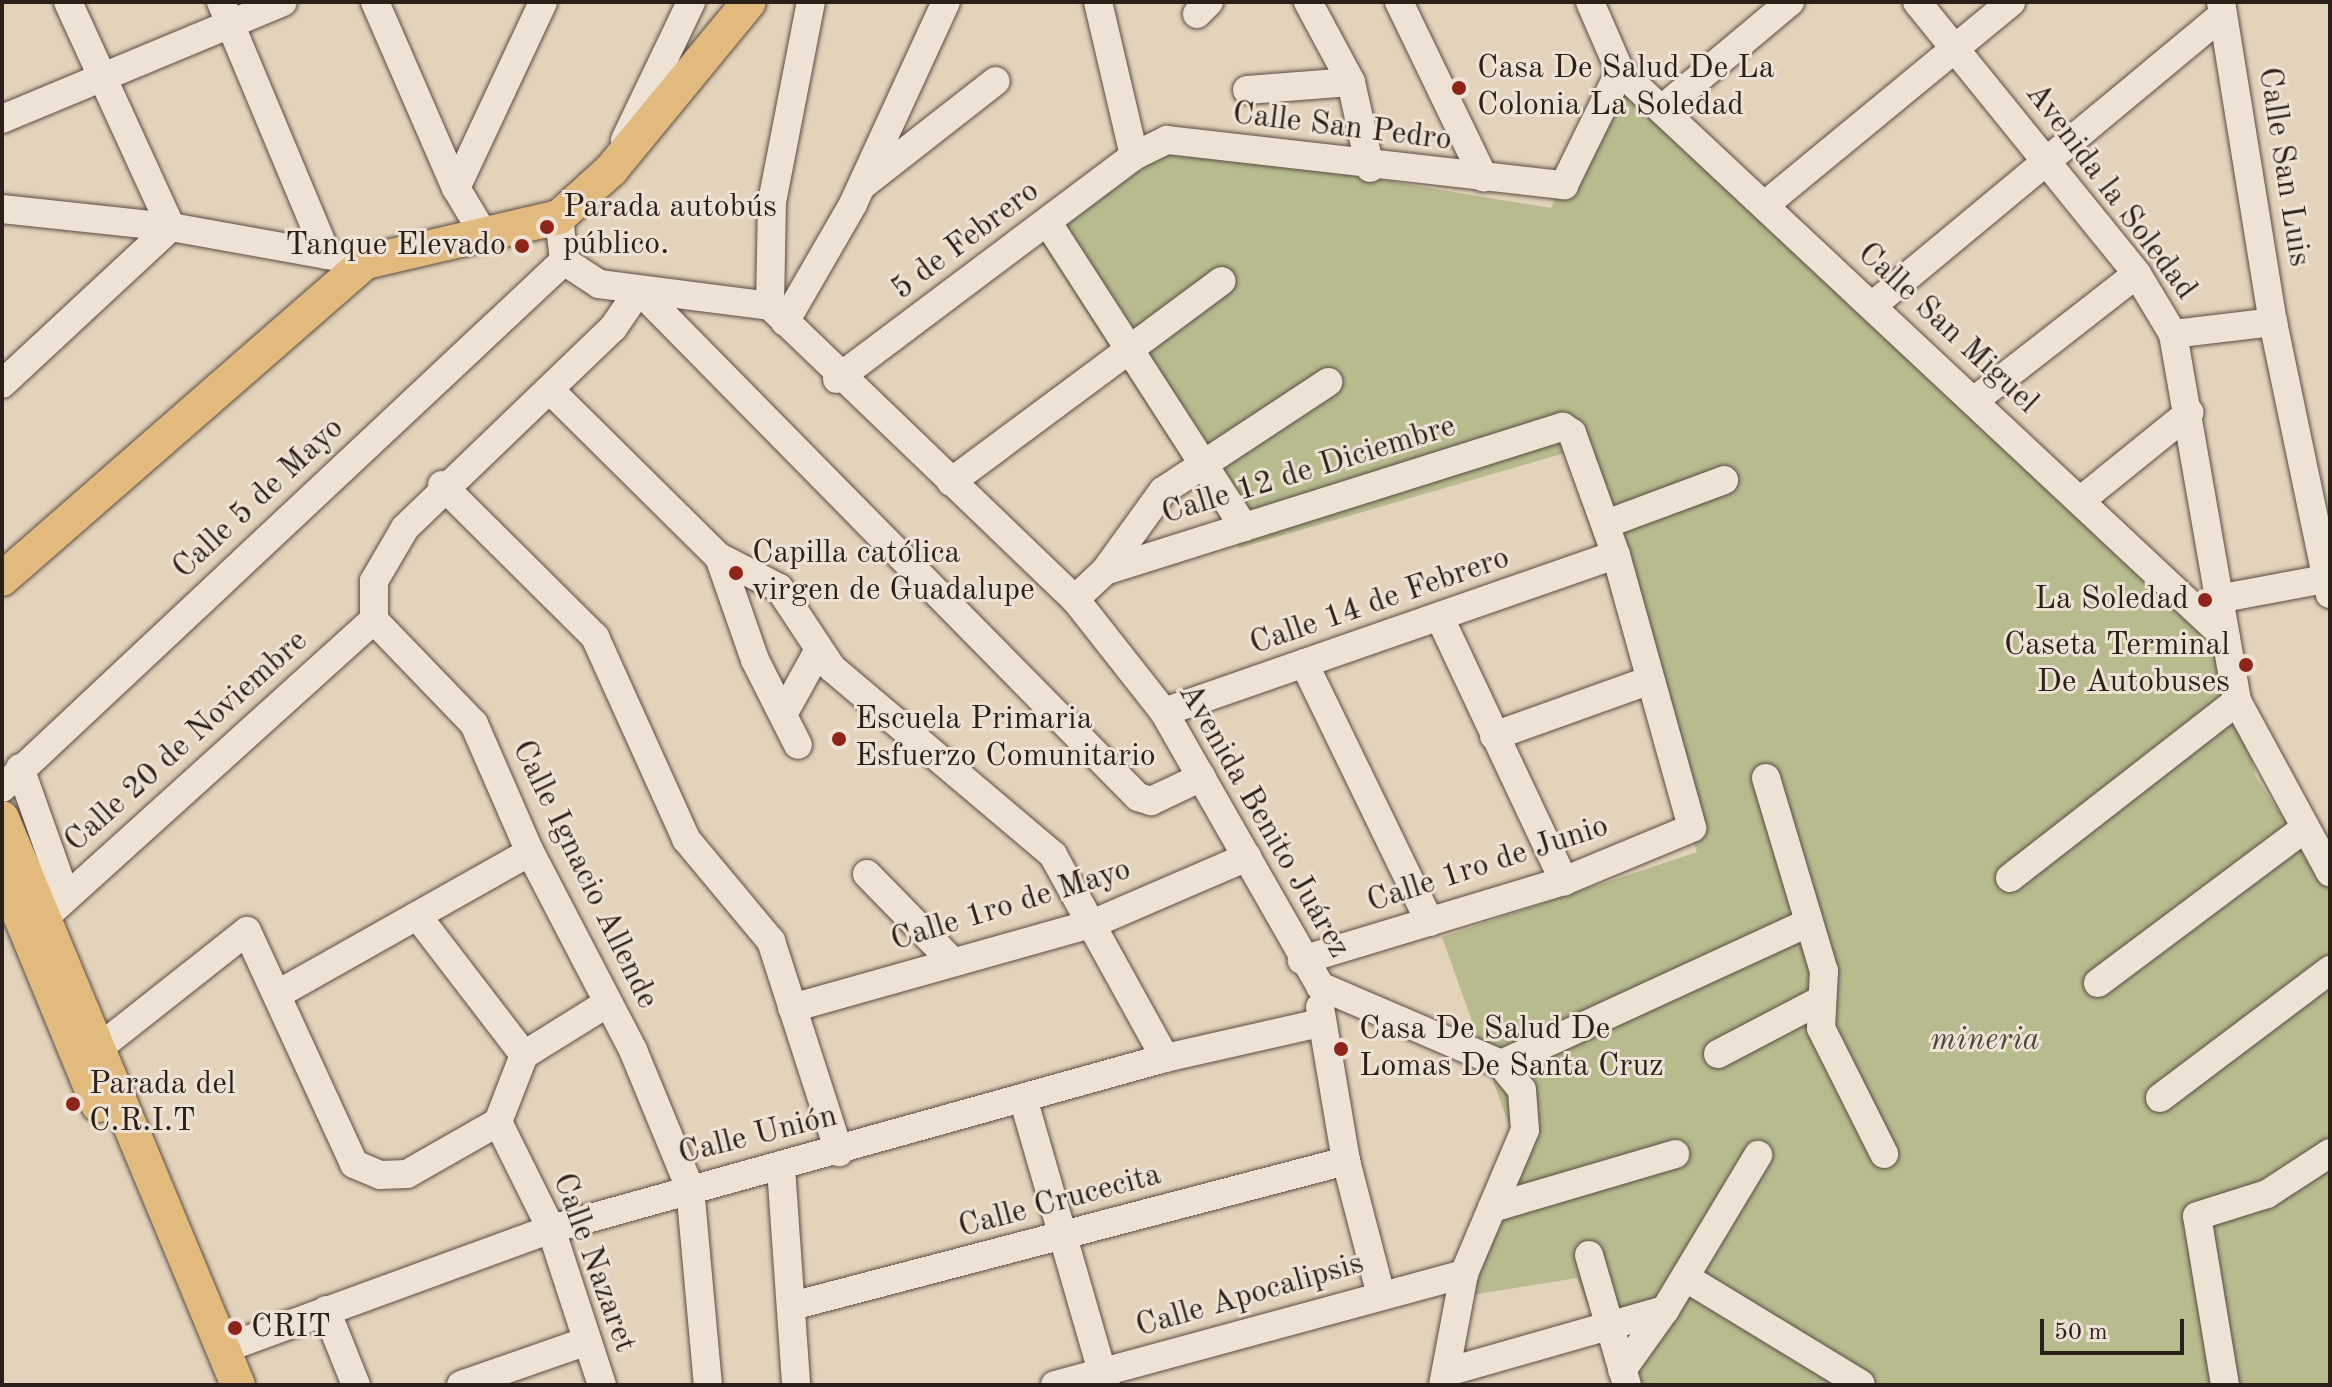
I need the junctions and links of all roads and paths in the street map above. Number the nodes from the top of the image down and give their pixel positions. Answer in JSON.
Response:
{"nodes":[{"id":1,"x":68,"y":2,"type":"edge"},
{"id":2,"x":283,"y":2,"type":"edge"},
{"id":3,"x":375,"y":2,"type":"edge"},
{"id":4,"x":543,"y":2,"type":"edge"},
{"id":5,"x":691,"y":2,"type":"edge"},
{"id":6,"x":749,"y":2,"type":"edge"},
{"id":7,"x":811,"y":2,"type":"edge"},
{"id":8,"x":946,"y":2,"type":"edge"},
{"id":9,"x":1098,"y":2,"type":"edge"},
{"id":10,"x":1308,"y":2,"type":"edge"},
{"id":11,"x":1399,"y":2,"type":"edge"},
{"id":12,"x":1590,"y":2,"type":"edge"},
{"id":13,"x":1790,"y":2,"type":"edge"},
{"id":14,"x":1917,"y":2,"type":"edge"},
{"id":15,"x":2011,"y":2,"type":"edge"},
{"id":16,"x":2222,"y":9,"type":"edge"},
{"id":17,"x":225,"y":13,"type":"edge"},
{"id":18,"x":1955,"y":48,"type":"junction"},
{"id":19,"x":1620,"y":71,"type":"junction"},
{"id":20,"x":101,"y":78,"type":"junction"},
{"id":21,"x":996,"y":81,"type":"dead end"},
{"id":22,"x":1351,"y":82,"type":"junction"},
{"id":23,"x":1247,"y":90,"type":"dead end"},
{"id":24,"x":1662,"y":109,"type":"junction"},
{"id":25,"x":2,"y":119,"type":"edge"},
{"id":26,"x":1134,"y":156,"type":"junction"},
{"id":27,"x":2048,"y":160,"type":"junction"},
{"id":28,"x":1370,"y":168,"type":"junction"},
{"id":29,"x":611,"y":170,"type":"junction"},
{"id":30,"x":1484,"y":178,"type":"junction"},
{"id":31,"x":862,"y":185,"type":"junction"},
{"id":32,"x":456,"y":188,"type":"junction"},
{"id":33,"x":1765,"y":205,"type":"junction"},
{"id":34,"x":2,"y":209,"type":"edge"},
{"id":35,"x":559,"y":217,"type":"junction"},
{"id":36,"x":1048,"y":223,"type":"junction"},
{"id":37,"x":171,"y":227,"type":"junction"},
{"id":38,"x":486,"y":238,"type":"junction"},
{"id":39,"x":327,"y":255,"type":"junction"},
{"id":40,"x":564,"y":261,"type":"junction"},
{"id":41,"x":366,"y":262,"type":"junction"},
{"id":42,"x":2137,"y":274,"type":"junction"},
{"id":43,"x":1222,"y":281,"type":"dead end"},
{"id":44,"x":639,"y":290,"type":"junction"},
{"id":45,"x":1872,"y":306,"type":"junction"},
{"id":46,"x":777,"y":314,"type":"junction"},
{"id":47,"x":2273,"y":322,"type":"junction"},
{"id":48,"x":2173,"y":334,"type":"junction"},
{"id":49,"x":1128,"y":346,"type":"junction"},
{"id":50,"x":837,"y":379,"type":"junction"},
{"id":51,"x":1328,"y":382,"type":"dead end"},
{"id":52,"x":2,"y":384,"type":"edge"},
{"id":53,"x":550,"y":390,"type":"junction"},
{"id":54,"x":1975,"y":400,"type":"junction"},
{"id":55,"x":2190,"y":412,"type":"junction"},
{"id":56,"x":1202,"y":463,"type":"junction"},
{"id":57,"x":1724,"y":480,"type":"dead end"},
{"id":58,"x":951,"y":482,"type":"junction"},
{"id":59,"x":442,"y":485,"type":"junction"},
{"id":60,"x":2080,"y":501,"type":"junction"},
{"id":61,"x":1606,"y":524,"type":"junction"},
{"id":62,"x":1244,"y":527,"type":"junction"},
{"id":63,"x":1616,"y":555,"type":"junction"},
{"id":64,"x":719,"y":557,"type":"junction"},
{"id":65,"x":1105,"y":571,"type":"junction"},
{"id":66,"x":2,"y":579,"type":"edge"},
{"id":67,"x":2329,"y":583,"type":"edge"},
{"id":68,"x":2223,"y":598,"type":"junction"},
{"id":69,"x":1075,"y":599,"type":"junction"},
{"id":70,"x":374,"y":620,"type":"junction"},
{"id":71,"x":1441,"y":620,"type":"junction"},
{"id":72,"x":2226,"y":638,"type":"junction"},
{"id":73,"x":817,"y":653,"type":"junction"},
{"id":74,"x":1304,"y":663,"type":"junction"},
{"id":75,"x":1650,"y":680,"type":"junction"},
{"id":76,"x":2237,"y":701,"type":"junction"},
{"id":77,"x":785,"y":711,"type":"junction"},
{"id":78,"x":1164,"y":712,"type":"junction"},
{"id":79,"x":1494,"y":736,"type":"junction"},
{"id":80,"x":798,"y":745,"type":"dead end"},
{"id":81,"x":1202,"y":777,"type":"junction"},
{"id":82,"x":11,"y":778,"type":"edge"},
{"id":83,"x":1766,"y":778,"type":"dead end"},
{"id":84,"x":2,"y":818,"type":"edge"},
{"id":85,"x":2304,"y":829,"type":"junction"},
{"id":86,"x":530,"y":852,"type":"junction"},
{"id":87,"x":1247,"y":857,"type":"junction"},
{"id":88,"x":2,"y":872,"type":"edge"},
{"id":89,"x":2330,"y":872,"type":"edge"},
{"id":90,"x":867,"y":874,"type":"dead end"},
{"id":91,"x":2010,"y":878,"type":"dead end"},
{"id":92,"x":1564,"y":881,"type":"junction"},
{"id":93,"x":56,"y":906,"type":"junction"},
{"id":94,"x":419,"y":918,"type":"junction"},
{"id":95,"x":1430,"y":922,"type":"junction"},
{"id":96,"x":1094,"y":923,"type":"junction"},
{"id":97,"x":1806,"y":924,"type":"junction"},
{"id":98,"x":1302,"y":960,"type":"junction"},
{"id":99,"x":953,"y":962,"type":"junction"},
{"id":100,"x":2330,"y":970,"type":"edge"},
{"id":101,"x":2098,"y":983,"type":"dead end"},
{"id":102,"x":1320,"y":986,"type":"junction"},
{"id":103,"x":278,"y":994,"type":"junction"},
{"id":104,"x":1821,"y":1000,"type":"junction"},
{"id":105,"x":606,"y":1004,"type":"junction"},
{"id":106,"x":792,"y":1008,"type":"junction"},
{"id":107,"x":1320,"y":1023,"type":"junction"},
{"id":108,"x":100,"y":1047,"type":"junction"},
{"id":109,"x":1718,"y":1054,"type":"dead end"},
{"id":110,"x":524,"y":1055,"type":"junction"},
{"id":111,"x":1165,"y":1058,"type":"junction"},
{"id":112,"x":1501,"y":1064,"type":"junction"},
{"id":113,"x":1023,"y":1098,"type":"junction"},
{"id":114,"x":2160,"y":1098,"type":"dead end"},
{"id":115,"x":498,"y":1122,"type":"junction"},
{"id":116,"x":839,"y":1152,"type":"junction"},
{"id":117,"x":2330,"y":1153,"type":"edge"},
{"id":118,"x":1675,"y":1154,"type":"dead end"},
{"id":119,"x":1884,"y":1154,"type":"dead end"},
{"id":120,"x":1758,"y":1155,"type":"dead end"},
{"id":121,"x":1346,"y":1161,"type":"junction"},
{"id":122,"x":781,"y":1168,"type":"junction"},
{"id":123,"x":690,"y":1188,"type":"junction"},
{"id":124,"x":1492,"y":1208,"type":"junction"},
{"id":125,"x":551,"y":1229,"type":"junction"},
{"id":126,"x":1064,"y":1237,"type":"junction"},
{"id":127,"x":1589,"y":1255,"type":"dead end"},
{"id":128,"x":1464,"y":1274,"type":"junction"},
{"id":129,"x":1688,"y":1279,"type":"junction"},
{"id":130,"x":1381,"y":1295,"type":"junction"},
{"id":131,"x":792,"y":1306,"type":"junction"},
{"id":132,"x":326,"y":1310,"type":"junction"},
{"id":133,"x":1665,"y":1310,"type":"junction"},
{"id":134,"x":1610,"y":1330,"type":"junction"},
{"id":135,"x":587,"y":1341,"type":"junction"},
{"id":136,"x":223,"y":1349,"type":"junction"},
{"id":137,"x":1445,"y":1378,"type":"edge"},
{"id":138,"x":1624,"y":1378,"type":"edge"},
{"id":139,"x":1104,"y":1379,"type":"edge"},
{"id":140,"x":1861,"y":1384,"type":"edge"},
{"id":141,"x":217,"y":1385,"type":"edge"},
{"id":142,"x":238,"y":1385,"type":"edge"},
{"id":143,"x":356,"y":1385,"type":"edge"},
{"id":144,"x":461,"y":1385,"type":"edge"},
{"id":145,"x":602,"y":1385,"type":"edge"},
{"id":146,"x":708,"y":1385,"type":"edge"},
{"id":147,"x":796,"y":1385,"type":"edge"},
{"id":148,"x":1055,"y":1385,"type":"edge"},
{"id":149,"x":2225,"y":1385,"type":"edge"}],
"edges":[{"from":1,"to":20,"type":"street"},
{"from":2,"to":17,"type":"street"},
{"from":3,"to":32,"type":"street"},
{"from":4,"to":32,"type":"street"},
{"from":5,"to":29,"type":"street"},
{"from":6,"to":29,"type":"main road"},
{"from":7,"to":46,"type":"street"},
{"from":8,"to":31,"type":"street"},
{"from":9,"to":26,"type":"street"},
{"from":10,"to":22,"type":"street"},
{"from":11,"to":30,"type":"street"},
{"from":12,"to":19,"type":"street"},
{"from":13,"to":24,"type":"street"},
{"from":14,"to":18,"type":"street","name":"Avenida la Soledad"},
{"from":15,"to":18,"type":"street"},
{"from":16,"to":27,"type":"street"},
{"from":16,"to":47,"type":"street","name":"Calle San Luis"},
{"from":17,"to":20,"type":"street"},
{"from":17,"to":39,"type":"street"},
{"from":18,"to":27,"type":"street","name":"Avenida la Soledad"},
{"from":18,"to":33,"type":"street"},
{"from":19,"to":24,"type":"street","name":"Calle San Miguel"},
{"from":19,"to":30,"type":"street","name":"Calle San Pedro"},
{"from":20,"to":25,"type":"street"},
{"from":20,"to":37,"type":"street"},
{"from":21,"to":31,"type":"street"},
{"from":22,"to":23,"type":"street"},
{"from":22,"to":28,"type":"street"},
{"from":24,"to":33,"type":"street","name":"Calle San Miguel"},
{"from":26,"to":28,"type":"street","name":"Calle San Pedro"},
{"from":26,"to":36,"type":"street","name":"5 de Febrero"},
{"from":27,"to":42,"type":"street","name":"Avenida la Soledad"},
{"from":27,"to":45,"type":"street"},
{"from":28,"to":30,"type":"street","name":"Calle San Pedro"},
{"from":29,"to":35,"type":"main road"},
{"from":31,"to":46,"type":"street"},
{"from":32,"to":38,"type":"street"},
{"from":33,"to":45,"type":"street","name":"Calle San Miguel"},
{"from":34,"to":37,"type":"street"},
{"from":35,"to":38,"type":"main road"},
{"from":35,"to":40,"type":"street"},
{"from":36,"to":49,"type":"street"},
{"from":36,"to":50,"type":"street","name":"5 de Febrero"},
{"from":37,"to":39,"type":"street"},
{"from":37,"to":52,"type":"street"},
{"from":38,"to":41,"type":"main road"},
{"from":39,"to":41,"type":"street"},
{"from":40,"to":44,"type":"street"},
{"from":40,"to":82,"type":"street","name":"Calle 5 de Mayo"},
{"from":41,"to":66,"type":"main road"},
{"from":42,"to":48,"type":"street","name":"Avenida la Soledad"},
{"from":42,"to":54,"type":"street"},
{"from":43,"to":49,"type":"street"},
{"from":44,"to":46,"type":"street"},
{"from":44,"to":53,"type":"street"},
{"from":44,"to":81,"type":"street"},
{"from":45,"to":54,"type":"street","name":"Calle San Miguel"},
{"from":46,"to":50,"type":"street","name":"Avenida Benito Juárez"},
{"from":47,"to":48,"type":"street"},
{"from":47,"to":67,"type":"street","name":"Calle San Luis"},
{"from":48,"to":55,"type":"street","name":"Avenida la Soledad"},
{"from":49,"to":56,"type":"street"},
{"from":49,"to":58,"type":"street"},
{"from":50,"to":58,"type":"street","name":"Avenida Benito Juárez"},
{"from":51,"to":56,"type":"street"},
{"from":53,"to":59,"type":"street"},
{"from":53,"to":64,"type":"street"},
{"from":54,"to":60,"type":"street","name":"Calle San Miguel"},
{"from":55,"to":60,"type":"street"},
{"from":55,"to":68,"type":"street","name":"Avenida la Soledad"},
{"from":56,"to":62,"type":"street"},
{"from":56,"to":65,"type":"street"},
{"from":57,"to":61,"type":"street"},
{"from":58,"to":69,"type":"street","name":"Avenida Benito Juárez"},
{"from":59,"to":70,"type":"street"},
{"from":59,"to":106,"type":"street"},
{"from":60,"to":72,"type":"street","name":"Calle San Miguel"},
{"from":61,"to":62,"type":"street","name":"Calle 12 de Diciembre"},
{"from":61,"to":63,"type":"street"},
{"from":62,"to":65,"type":"street","name":"Calle 12 de Diciembre"},
{"from":63,"to":71,"type":"street","name":"Calle 14 de Febrero"},
{"from":63,"to":75,"type":"street"},
{"from":64,"to":73,"type":"street"},
{"from":64,"to":77,"type":"street"},
{"from":65,"to":69,"type":"street","name":"Calle 12 de Diciembre"},
{"from":67,"to":68,"type":"street"},
{"from":68,"to":72,"type":"street","name":"Avenida la Soledad"},
{"from":69,"to":78,"type":"street","name":"Avenida Benito Juárez"},
{"from":70,"to":86,"type":"street","name":"Calle Ignacio Allende"},
{"from":70,"to":93,"type":"street","name":"Calle 20 de Noviembre"},
{"from":71,"to":74,"type":"street","name":"Calle 14 de Febrero"},
{"from":71,"to":79,"type":"street"},
{"from":72,"to":76,"type":"street","name":"Avenida la Soledad"},
{"from":73,"to":77,"type":"street"},
{"from":73,"to":96,"type":"street"},
{"from":74,"to":78,"type":"street","name":"Calle 14 de Febrero"},
{"from":74,"to":95,"type":"street"},
{"from":75,"to":79,"type":"street"},
{"from":75,"to":92,"type":"street","name":"Calle 1ro de Junio"},
{"from":76,"to":85,"type":"street","name":"Avenida la Soledad"},
{"from":76,"to":91,"type":"street"},
{"from":77,"to":80,"type":"street"},
{"from":78,"to":81,"type":"street","name":"Avenida Benito Juárez"},
{"from":79,"to":92,"type":"street"},
{"from":81,"to":87,"type":"street","name":"Avenida Benito Juárez"},
{"from":82,"to":93,"type":"street"},
{"from":83,"to":97,"type":"street"},
{"from":84,"to":93,"type":"main road"},
{"from":85,"to":89,"type":"street","name":"Avenida la Soledad"},
{"from":85,"to":101,"type":"street"},
{"from":86,"to":94,"type":"street"},
{"from":86,"to":105,"type":"street","name":"Calle Ignacio Allende"},
{"from":87,"to":96,"type":"street","name":"Calle 1ro de Mayo"},
{"from":87,"to":98,"type":"street","name":"Avenida Benito Juárez"},
{"from":88,"to":141,"type":"main road"},
{"from":90,"to":99,"type":"street"},
{"from":92,"to":95,"type":"street","name":"Calle 1ro de Junio"},
{"from":93,"to":108,"type":"main road"},
{"from":94,"to":103,"type":"street"},
{"from":94,"to":110,"type":"street"},
{"from":95,"to":98,"type":"street","name":"Calle 1ro de Junio"},
{"from":96,"to":99,"type":"street","name":"Calle 1ro de Mayo"},
{"from":96,"to":111,"type":"street"},
{"from":97,"to":104,"type":"street"},
{"from":97,"to":112,"type":"street"},
{"from":98,"to":102,"type":"street","name":"Avenida Benito Juárez"},
{"from":99,"to":106,"type":"street","name":"Calle 1ro de Mayo"},
{"from":100,"to":114,"type":"street"},
{"from":102,"to":107,"type":"street"},
{"from":102,"to":112,"type":"street","name":"Avenida Benito Juárez"},
{"from":103,"to":108,"type":"street"},
{"from":103,"to":115,"type":"street"},
{"from":104,"to":109,"type":"street"},
{"from":104,"to":119,"type":"street"},
{"from":105,"to":110,"type":"street"},
{"from":105,"to":123,"type":"street","name":"Calle Ignacio Allende"},
{"from":106,"to":116,"type":"street"},
{"from":107,"to":111,"type":"street","name":"Calle Unión"},
{"from":107,"to":121,"type":"street"},
{"from":108,"to":136,"type":"main road"},
{"from":110,"to":115,"type":"street"},
{"from":111,"to":113,"type":"street","name":"Calle Unión"},
{"from":112,"to":124,"type":"street"},
{"from":113,"to":116,"type":"street","name":"Calle Unión"},
{"from":113,"to":126,"type":"street"},
{"from":115,"to":125,"type":"street","name":"Calle Nazaret"},
{"from":116,"to":122,"type":"street","name":"Calle Unión"},
{"from":117,"to":149,"type":"street"},
{"from":118,"to":124,"type":"street"},
{"from":120,"to":129,"type":"street"},
{"from":121,"to":126,"type":"street","name":"Calle Crucecita"},
{"from":121,"to":130,"type":"street"},
{"from":122,"to":123,"type":"street","name":"Calle Unión"},
{"from":122,"to":131,"type":"street"},
{"from":123,"to":125,"type":"street","name":"Calle Unión"},
{"from":123,"to":146,"type":"street","name":"Calle Ignacio Allende"},
{"from":124,"to":128,"type":"street"},
{"from":125,"to":132,"type":"street","name":"Calle Unión"},
{"from":125,"to":135,"type":"street","name":"Calle Nazaret"},
{"from":126,"to":131,"type":"street","name":"Calle Crucecita"},
{"from":126,"to":139,"type":"street"},
{"from":127,"to":134,"type":"street"},
{"from":128,"to":130,"type":"street","name":"Calle Apocalipsis"},
{"from":128,"to":137,"type":"street"},
{"from":129,"to":133,"type":"street"},
{"from":129,"to":140,"type":"street"},
{"from":130,"to":139,"type":"street","name":"Calle Apocalipsis"},
{"from":131,"to":147,"type":"street"},
{"from":132,"to":136,"type":"street","name":"Calle Unión"},
{"from":132,"to":143,"type":"street"},
{"from":133,"to":134,"type":"street"},
{"from":133,"to":138,"type":"street"},
{"from":134,"to":137,"type":"street"},
{"from":134,"to":138,"type":"street"},
{"from":135,"to":144,"type":"street"},
{"from":135,"to":145,"type":"street","name":"Calle Nazaret"},
{"from":136,"to":142,"type":"main road"},
{"from":139,"to":148,"type":"street","name":"Calle Apocalipsis"}]}
